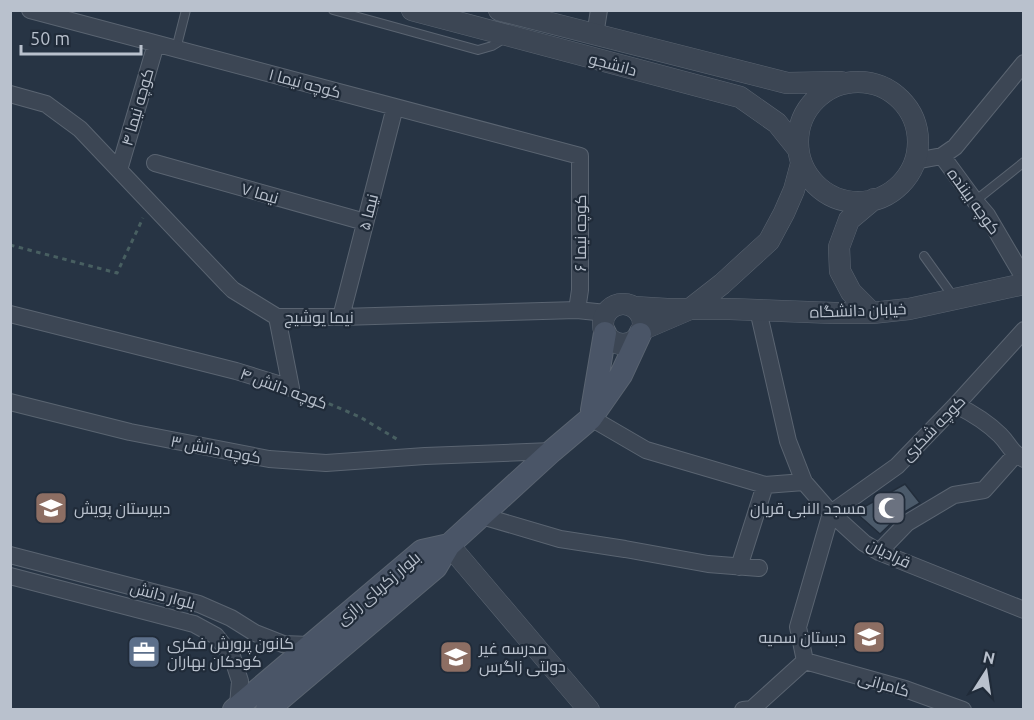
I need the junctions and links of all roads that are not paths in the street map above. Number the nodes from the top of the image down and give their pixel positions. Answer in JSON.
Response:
{"nodes":[{"id":1,"x":30,"y":10,"type":"edge"},
{"id":2,"x":186,"y":10,"type":"edge"},
{"id":3,"x":333,"y":10,"type":"edge"},
{"id":4,"x":412,"y":10,"type":"edge"},
{"id":5,"x":500,"y":10,"type":"edge"},
{"id":6,"x":599,"y":10,"type":"edge"},
{"id":7,"x":595,"y":35,"type":"junction"},
{"id":8,"x":508,"y":36,"type":"junction"},
{"id":9,"x":156,"y":44,"type":"junction"},
{"id":10,"x":176,"y":49,"type":"junction"},
{"id":11,"x":1023,"y":63,"type":"edge"},
{"id":12,"x":848,"y":82,"type":"junction"},
{"id":13,"x":10,"y":94,"type":"edge"},
{"id":14,"x":395,"y":107,"type":"junction"},
{"id":15,"x":580,"y":156,"type":"joint"},
{"id":16,"x":799,"y":156,"type":"junction"},
{"id":17,"x":942,"y":156,"type":"junction"},
{"id":18,"x":915,"y":161,"type":"junction"},
{"id":19,"x":154,"y":163,"type":"dead end"},
{"id":20,"x":1022,"y":166,"type":"edge"},
{"id":21,"x":119,"y":170,"type":"junction"},
{"id":22,"x":874,"y":199,"type":"junction"},
{"id":23,"x":975,"y":201,"type":"junction"},
{"id":24,"x":365,"y":222,"type":"junction"},
{"id":25,"x":924,"y":256,"type":"dead end"},
{"id":26,"x":1023,"y":278,"type":"edge"},
{"id":27,"x":1023,"y":284,"type":"edge"},
{"id":28,"x":955,"y":299,"type":"junction"},
{"id":29,"x":634,"y":307,"type":"junction"},
{"id":30,"x":690,"y":309,"type":"junction"},
{"id":31,"x":577,"y":310,"type":"junction"},
{"id":32,"x":758,"y":310,"type":"junction"},
{"id":33,"x":872,"y":313,"type":"junction"},
{"id":34,"x":10,"y":314,"type":"edge"},
{"id":35,"x":277,"y":317,"type":"junction"},
{"id":36,"x":341,"y":317,"type":"junction"},
{"id":37,"x":606,"y":323,"type":"junction"},
{"id":38,"x":1023,"y":330,"type":"edge"},
{"id":39,"x":641,"y":332,"type":"junction"},
{"id":40,"x":10,"y":402,"type":"edge"},
{"id":41,"x":956,"y":405,"type":"junction"},
{"id":42,"x":591,"y":418,"type":"junction"},
{"id":43,"x":552,"y":451,"type":"junction"},
{"id":44,"x":1019,"y":457,"type":"edge"},
{"id":45,"x":804,"y":482,"type":"junction"},
{"id":46,"x":765,"y":485,"type":"junction"},
{"id":47,"x":831,"y":513,"type":"junction"},
{"id":48,"x":482,"y":516,"type":"junction"},
{"id":49,"x":449,"y":545,"type":"junction"},
{"id":50,"x":879,"y":552,"type":"junction"},
{"id":51,"x":10,"y":555,"type":"edge"},
{"id":52,"x":740,"y":567,"type":"junction"},
{"id":53,"x":759,"y":568,"type":"dead end"},
{"id":54,"x":10,"y":576,"type":"edge"},
{"id":55,"x":199,"y":604,"type":"junction"},
{"id":56,"x":1023,"y":610,"type":"edge"},
{"id":57,"x":194,"y":624,"type":"junction"},
{"id":58,"x":310,"y":645,"type":"junction"},
{"id":59,"x":805,"y":662,"type":"junction"},
{"id":60,"x":274,"y":707,"type":"edge"},
{"id":61,"x":236,"y":708,"type":"edge"},
{"id":62,"x":589,"y":710,"type":"edge"},
{"id":63,"x":743,"y":710,"type":"edge"},
{"id":64,"x":963,"y":710,"type":"edge"}],
"edges":[{"from":1,"to":9,"type":"street","name":"کوچه نیما ۱"},
{"from":2,"to":10,"type":"lane"},
{"from":3,"to":8,"type":"lane"},
{"from":4,"to":8,"type":"street","name":"دانشجو"},
{"from":5,"to":7,"type":"street","name":"دانشجو"},
{"from":6,"to":7,"type":"street"},
{"from":7,"to":12,"type":"street","name":"دانشجو"},
{"from":8,"to":16,"type":"street","name":"دانشجو"},
{"from":9,"to":10,"type":"street","name":"کوچه نیما ۱"},
{"from":9,"to":21,"type":"street","name":"کوچه نیما ۴"},
{"from":10,"to":14,"type":"street","name":"کوچه نیما ۱"},
{"from":11,"to":17,"type":"street"},
{"from":12,"to":16,"type":"street"},
{"from":12,"to":18,"type":"street"},
{"from":13,"to":21,"type":"street","name":"نیما یوشیج"},
{"from":14,"to":15,"type":"street","name":"کوچه نیما ۱"},
{"from":14,"to":24,"type":"street","name":"نیما ۵"},
{"from":15,"to":31,"type":"street","name":"کوچه نیما ۶"},
{"from":16,"to":22,"type":"street"},
{"from":16,"to":30,"type":"street"},
{"from":17,"to":18,"type":"street"},
{"from":17,"to":23,"type":"street","name":"کوچه بیننده"},
{"from":18,"to":22,"type":"street"},
{"from":19,"to":24,"type":"street","name":"نیما ۷"},
{"from":20,"to":23,"type":"lane"},
{"from":21,"to":35,"type":"street","name":"نیما یوشیج"},
{"from":22,"to":33,"type":"street"},
{"from":23,"to":26,"type":"street","name":"کوچه بیننده"},
{"from":24,"to":36,"type":"street","name":"نیما ۵"},
{"from":25,"to":28,"type":"lane"},
{"from":27,"to":28,"type":"street","name":"خیابان دانشگاه"},
{"from":28,"to":33,"type":"street","name":"خیابان دانشگاه"},
{"from":29,"to":30,"type":"street","name":"خیابان دانشگاه"},
{"from":29,"to":37,"type":"street"},
{"from":29,"to":39,"type":"street"},
{"from":30,"to":32,"type":"street","name":"خیابان دانشگاه"},
{"from":30,"to":39,"type":"street","name":"خیابان دانشگاه"},
{"from":31,"to":36,"type":"street","name":"نیما یوشیج"},
{"from":31,"to":37,"type":"street","name":"نیما یوشیج"},
{"from":32,"to":33,"type":"street","name":"خیابان دانشگاه"},
{"from":32,"to":45,"type":"street","name":"قرادیان"},
{"from":34,"to":35,"type":"street","name":"کوچه دانش ۴"},
{"from":35,"to":36,"type":"street","name":"نیما یوشیج"},
{"from":37,"to":39,"type":"street"},
{"from":37,"to":42,"type":"main road"},
{"from":38,"to":41,"type":"street","name":"کوچه شکری"},
{"from":39,"to":42,"type":"main road"},
{"from":40,"to":43,"type":"street","name":"کوچه دانش ۳"},
{"from":41,"to":44,"type":"street"},
{"from":41,"to":47,"type":"street","name":"کوچه شکری"},
{"from":42,"to":43,"type":"main road"},
{"from":42,"to":46,"type":"street"},
{"from":43,"to":48,"type":"main road"},
{"from":44,"to":50,"type":"street"},
{"from":45,"to":46,"type":"street"},
{"from":45,"to":47,"type":"street","name":"قرادیان"},
{"from":46,"to":52,"type":"street"},
{"from":47,"to":50,"type":"street","name":"قرادیان"},
{"from":47,"to":59,"type":"street"},
{"from":48,"to":49,"type":"main road"},
{"from":48,"to":52,"type":"street"},
{"from":49,"to":58,"type":"main road","name":"بلوار زکریای رازی"},
{"from":49,"to":60,"type":"main road","name":"بلوار زکریای رازی"},
{"from":49,"to":62,"type":"street"},
{"from":50,"to":56,"type":"street","name":"قرادیان"},
{"from":51,"to":55,"type":"street","name":"بلوار دانش"},
{"from":52,"to":53,"type":"street"},
{"from":54,"to":57,"type":"street","name":"بلوار دانش"},
{"from":55,"to":57,"type":"street"},
{"from":55,"to":58,"type":"street","name":"بلوار دانش"},
{"from":57,"to":61,"type":"street","name":"بلوار دانش"},
{"from":58,"to":61,"type":"main road","name":"بلوار زکریای رازی"},
{"from":59,"to":63,"type":"street"},
{"from":59,"to":64,"type":"street","name":"کامرانی"}]}
